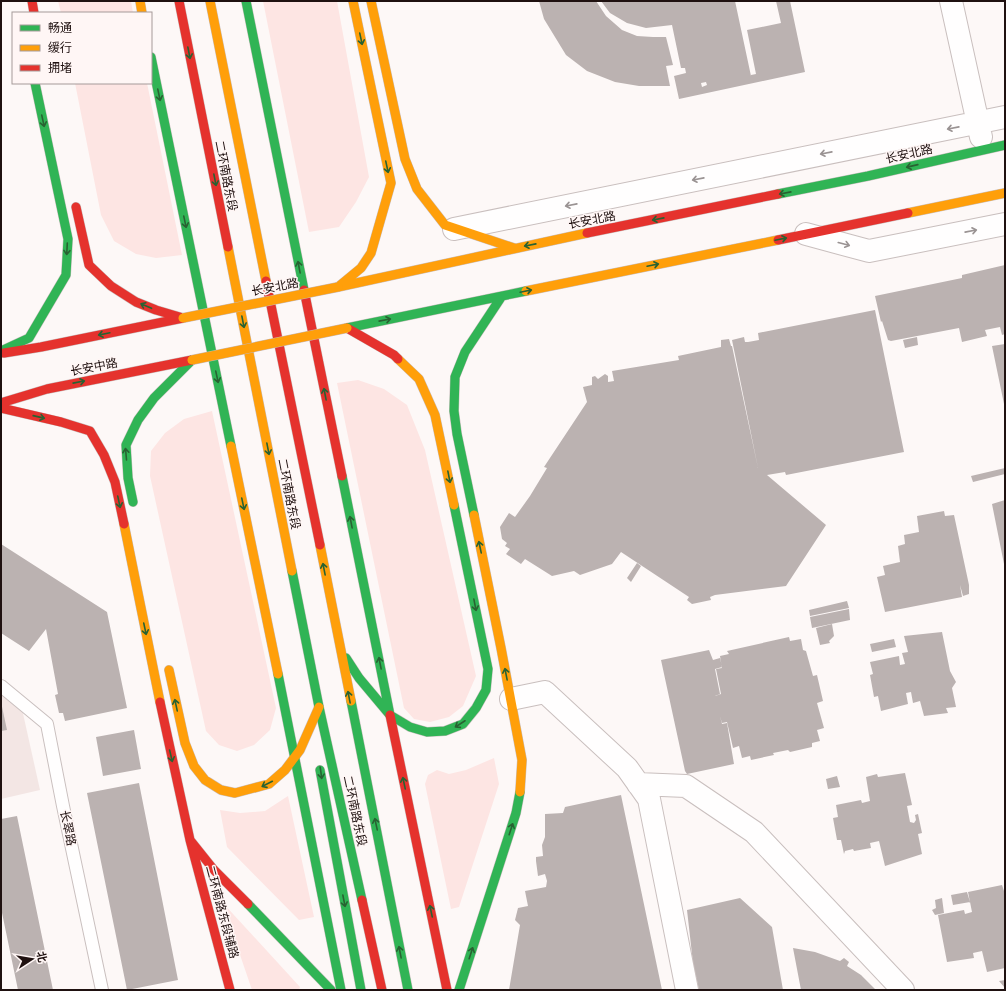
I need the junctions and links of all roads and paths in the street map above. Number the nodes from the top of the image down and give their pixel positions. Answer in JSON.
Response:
{"nodes":[{"id":1,"x":32,"y":1,"type":"edge"},
{"id":2,"x":140,"y":1,"type":"edge"},
{"id":3,"x":173,"y":1,"type":"edge"},
{"id":4,"x":179,"y":1,"type":"edge"},
{"id":5,"x":210,"y":1,"type":"edge"},
{"id":6,"x":246,"y":1,"type":"edge"},
{"id":7,"x":353,"y":1,"type":"edge"},
{"id":8,"x":372,"y":1,"type":"edge"},
{"id":9,"x":951,"y":1,"type":"edge"},
{"id":10,"x":34,"y":12,"type":"edge"},
{"id":11,"x":142,"y":12,"type":"edge"},
{"id":12,"x":184,"y":25,"type":"junction"},
{"id":13,"x":152,"y":62,"type":"edge"},
{"id":14,"x":35,"y":84,"type":"edge"},
{"id":15,"x":1005,"y":117,"type":"edge"},
{"id":16,"x":978,"y":123,"type":"junction"},
{"id":17,"x":1005,"y":145,"type":"edge"},
{"id":18,"x":984,"y":149,"type":"junction"},
{"id":19,"x":1005,"y":193,"type":"edge"},
{"id":20,"x":74,"y":196,"type":"dead end"},
{"id":21,"x":1005,"y":224,"type":"edge"},
{"id":22,"x":454,"y":229,"type":"junction"},
{"id":23,"x":806,"y":234,"type":"junction"},
{"id":24,"x":514,"y":248,"type":"junction"},
{"id":25,"x":338,"y":287,"type":"junction"},
{"id":26,"x":502,"y":296,"type":"junction"},
{"id":27,"x":183,"y":318,"type":"junction"},
{"id":28,"x":347,"y":328,"type":"junction"},
{"id":29,"x":1,"y":352,"type":"edge"},
{"id":30,"x":192,"y":360,"type":"junction"},
{"id":31,"x":1,"y":403,"type":"edge"},
{"id":32,"x":1,"y":408,"type":"edge"},
{"id":33,"x":135,"y":510,"type":"dead end"},
{"id":34,"x":339,"y":647,"type":"junction"},
{"id":35,"x":166,"y":658,"type":"dead end"},
{"id":36,"x":1,"y":686,"type":"edge"},
{"id":37,"x":511,"y":699,"type":"junction"},
{"id":38,"x":319,"y":707,"type":"junction"},
{"id":39,"x":390,"y":715,"type":"junction"},
{"id":40,"x":313,"y":721,"type":"junction"},
{"id":41,"x":316,"y":736,"type":"dead end"},
{"id":42,"x":294,"y":757,"type":"junction"},
{"id":43,"x":319,"y":760,"type":"dead end"},
{"id":44,"x":638,"y":784,"type":"junction"},
{"id":45,"x":190,"y":840,"type":"junction"},
{"id":46,"x":332,"y":950,"type":"junction"},
{"id":47,"x":321,"y":986,"type":"edge"},
{"id":48,"x":102,"y":990,"type":"edge"},
{"id":49,"x":230,"y":990,"type":"edge"},
{"id":50,"x":331,"y":990,"type":"edge"},
{"id":51,"x":341,"y":990,"type":"edge"},
{"id":52,"x":362,"y":990,"type":"edge"},
{"id":53,"x":382,"y":990,"type":"edge"},
{"id":54,"x":408,"y":990,"type":"edge"},
{"id":55,"x":447,"y":990,"type":"edge"},
{"id":56,"x":459,"y":990,"type":"edge"},
{"id":57,"x":687,"y":990,"type":"edge"},
{"id":58,"x":903,"y":990,"type":"edge"}],
"edges":[{"from":1,"to":10,"type":"main road"},
{"from":2,"to":11,"type":"main road"},
{"from":3,"to":12,"type":"main road"},
{"from":4,"to":12,"type":"main road","name":"二环南路东段"},
{"from":34,"to":5,"type":"main road","name":"二环南路东段","one_way":true},
{"from":39,"to":6,"type":"main road","one_way":true},
{"from":7,"to":25,"type":"main road","one_way":true},
{"from":8,"to":22,"type":"main road"},
{"from":9,"to":16,"type":"street"},
{"from":12,"to":38,"type":"main road","name":"二环南路东段","one_way":true},
{"from":13,"to":42,"type":"main road","one_way":true},
{"from":14,"to":29,"type":"main road","one_way":true},
{"from":15,"to":16,"type":"street"},
{"from":16,"to":18,"type":"street"},
{"from":16,"to":22,"type":"street","one_way":true},
{"from":17,"to":18,"type":"main road","name":"长安北路"},
{"from":18,"to":24,"type":"main road","name":"长安北路","one_way":true},
{"from":19,"to":23,"type":"main road"},
{"from":27,"to":20,"type":"main road","one_way":true},
{"from":23,"to":21,"type":"street","one_way":true},
{"from":22,"to":24,"type":"main road"},
{"from":26,"to":23,"type":"main road","one_way":true},
{"from":24,"to":25,"type":"main road","name":"长安北路"},
{"from":25,"to":27,"type":"main road","name":"长安北路","bridge":true},
{"from":28,"to":26,"type":"main road","one_way":true},
{"from":37,"to":26,"type":"main road","one_way":true},
{"from":27,"to":29,"type":"main road","one_way":true},
{"from":28,"to":30,"type":"main road","bridge":true},
{"from":28,"to":39,"type":"main road","one_way":true},
{"from":31,"to":30,"type":"main road","name":"长安中路","one_way":true},
{"from":33,"to":30,"type":"main road","one_way":true},
{"from":32,"to":45,"type":"main road","name":"二环南路东段辅路","one_way":true},
{"from":34,"to":39,"type":"main road"},
{"from":54,"to":34,"type":"main road","name":"二环南路东段","one_way":true},
{"from":42,"to":35,"type":"main road","one_way":true},
{"from":36,"to":48,"type":"lane","name":"长翠路"},
{"from":37,"to":44,"type":"street"},
{"from":56,"to":37,"type":"main road","one_way":true},
{"from":38,"to":40,"type":"main road"},
{"from":38,"to":53,"type":"main road","name":"二环南路东段"},
{"from":55,"to":39,"type":"main road","one_way":true},
{"from":40,"to":41,"type":"main road"},
{"from":40,"to":42,"type":"main road"},
{"from":42,"to":46,"type":"main road"},
{"from":43,"to":52,"type":"main road","one_way":true},
{"from":44,"to":57,"type":"street"},
{"from":44,"to":58,"type":"street"},
{"from":45,"to":47,"type":"main road"},
{"from":45,"to":49,"type":"main road","name":"二环南路东段辅路"},
{"from":46,"to":47,"type":"main road"},
{"from":46,"to":51,"type":"main road"},
{"from":47,"to":50,"type":"main road"}]}
